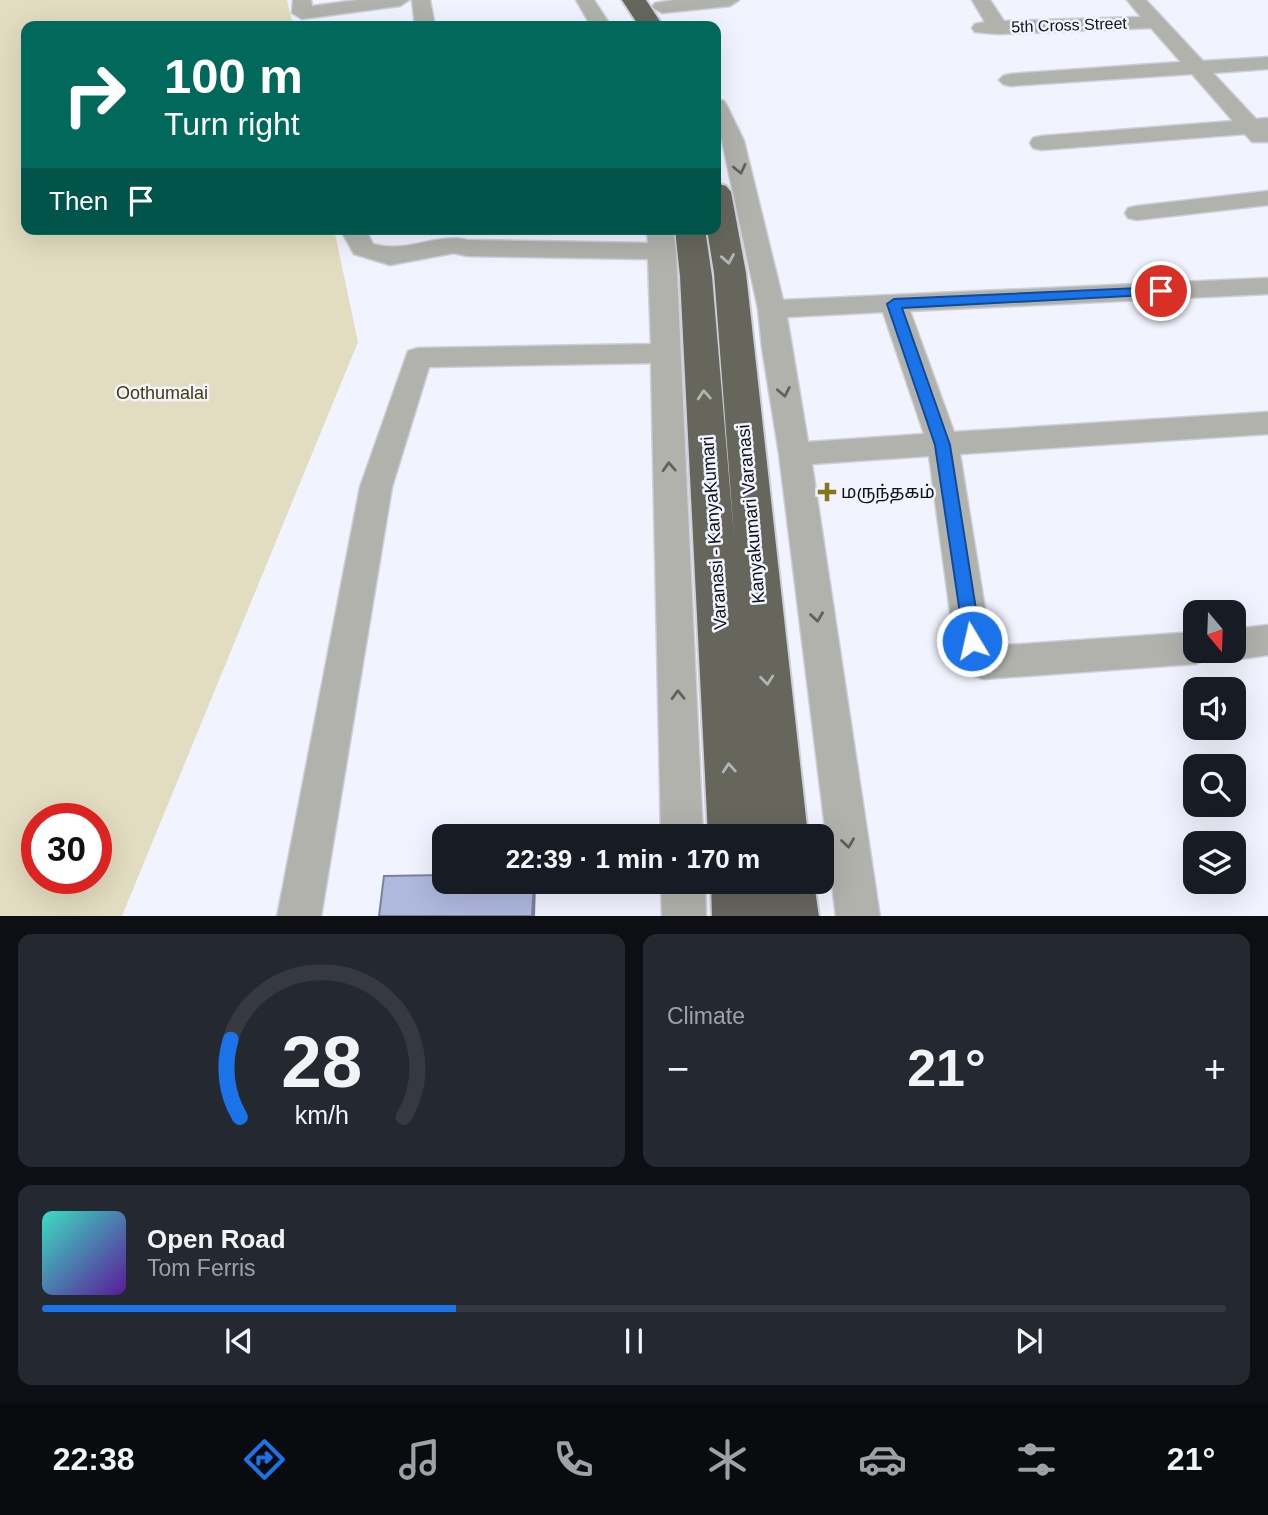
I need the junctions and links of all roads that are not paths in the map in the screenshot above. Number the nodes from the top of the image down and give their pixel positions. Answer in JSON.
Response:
{"nodes":[{"id":1,"x":302,"y":0,"type":"edge"},
{"id":2,"x":400,"y":0,"type":"edge"},
{"id":3,"x":421,"y":0,"type":"edge"},
{"id":4,"x":585,"y":0,"type":"edge"},
{"id":5,"x":608,"y":0,"type":"edge"},
{"id":6,"x":634,"y":0,"type":"edge"},
{"id":7,"x":730,"y":0,"type":"edge"},
{"id":8,"x":981,"y":0,"type":"edge"},
{"id":9,"x":1136,"y":0,"type":"edge"},
{"id":10,"x":657,"y":11,"type":"edge"},
{"id":11,"x":424,"y":21,"type":"edge"},
{"id":12,"x":598,"y":21,"type":"edge"},
{"id":13,"x":621,"y":21,"type":"edge"},
{"id":14,"x":1156,"y":22,"type":"junction"},
{"id":15,"x":1268,"y":63,"type":"edge"},
{"id":16,"x":1197,"y":67,"type":"junction"},
{"id":17,"x":1010,"y":80,"type":"dead end"},
{"id":18,"x":721,"y":116,"type":"edge"},
{"id":19,"x":1259,"y":126,"type":"edge"},
{"id":20,"x":1041,"y":143,"type":"dead end"},
{"id":21,"x":1268,"y":146,"type":"edge"},
{"id":22,"x":1268,"y":198,"type":"edge"},
{"id":23,"x":1137,"y":213,"type":"dead end"},
{"id":24,"x":721,"y":221,"type":"edge"},
{"id":25,"x":355,"y":235,"type":"edge"},
{"id":26,"x":671,"y":236,"type":"edge"},
{"id":27,"x":455,"y":237,"type":"edge"},
{"id":28,"x":1268,"y":286,"type":"edge"},
{"id":29,"x":894,"y":304,"type":"junction"},
{"id":30,"x":772,"y":309,"type":"junction"},
{"id":31,"x":663,"y":352,"type":"junction"},
{"id":32,"x":1268,"y":423,"type":"edge"},
{"id":33,"x":943,"y":445,"type":"junction"},
{"id":34,"x":795,"y":454,"type":"junction"},
{"id":35,"x":1268,"y":640,"type":"edge"},
{"id":36,"x":1246,"y":643,"type":"edge"},
{"id":37,"x":1183,"y":649,"type":"edge"},
{"id":38,"x":682,"y":824,"type":"edge"},
{"id":39,"x":733,"y":824,"type":"edge"},
{"id":40,"x":782,"y":824,"type":"edge"},
{"id":41,"x":683,"y":894,"type":"edge"},
{"id":42,"x":738,"y":894,"type":"edge"},
{"id":43,"x":789,"y":894,"type":"edge"},
{"id":44,"x":299,"y":916,"type":"edge"},
{"id":45,"x":684,"y":916,"type":"edge"},
{"id":46,"x":739,"y":916,"type":"edge"},
{"id":47,"x":792,"y":916,"type":"edge"},
{"id":48,"x":858,"y":916,"type":"edge"}],
"edges":[{"from":1,"to":2,"type":"street"},
{"from":3,"to":11,"type":"street"},
{"from":4,"to":12,"type":"street"},
{"from":5,"to":13,"type":"highway"},
{"from":6,"to":10,"type":"highway"},
{"from":7,"to":10,"type":"street"},
{"from":8,"to":14,"type":"street","name":"5th Cross Street"},
{"from":9,"to":14,"type":"street"},
{"from":14,"to":16,"type":"street"},
{"from":15,"to":16,"type":"street"},
{"from":16,"to":17,"type":"street"},
{"from":16,"to":19,"type":"street"},
{"from":18,"to":30,"type":"street","one_way":true},
{"from":19,"to":20,"type":"street"},
{"from":19,"to":21,"type":"street"},
{"from":22,"to":23,"type":"street"},
{"from":24,"to":40,"type":"highway","name":"Kanyakumari Varanasi","one_way":true},
{"from":25,"to":27,"type":"street"},
{"from":26,"to":27,"type":"street"},
{"from":26,"to":31,"type":"street"},
{"from":39,"to":26,"type":"highway","name":"Varanasi - KanyaKumari","one_way":true},
{"from":28,"to":29,"type":"street"},
{"from":29,"to":30,"type":"street"},
{"from":29,"to":33,"type":"street"},
{"from":30,"to":34,"type":"street","one_way":true},
{"from":38,"to":31,"type":"street","one_way":true},
{"from":31,"to":44,"type":"street"},
{"from":32,"to":33,"type":"street"},
{"from":33,"to":34,"type":"street"},
{"from":33,"to":37,"type":"street"},
{"from":34,"to":48,"type":"street","one_way":true},
{"from":35,"to":36,"type":"street"},
{"from":41,"to":45,"type":"street"},
{"from":42,"to":46,"type":"highway"},
{"from":43,"to":47,"type":"highway"}]}
